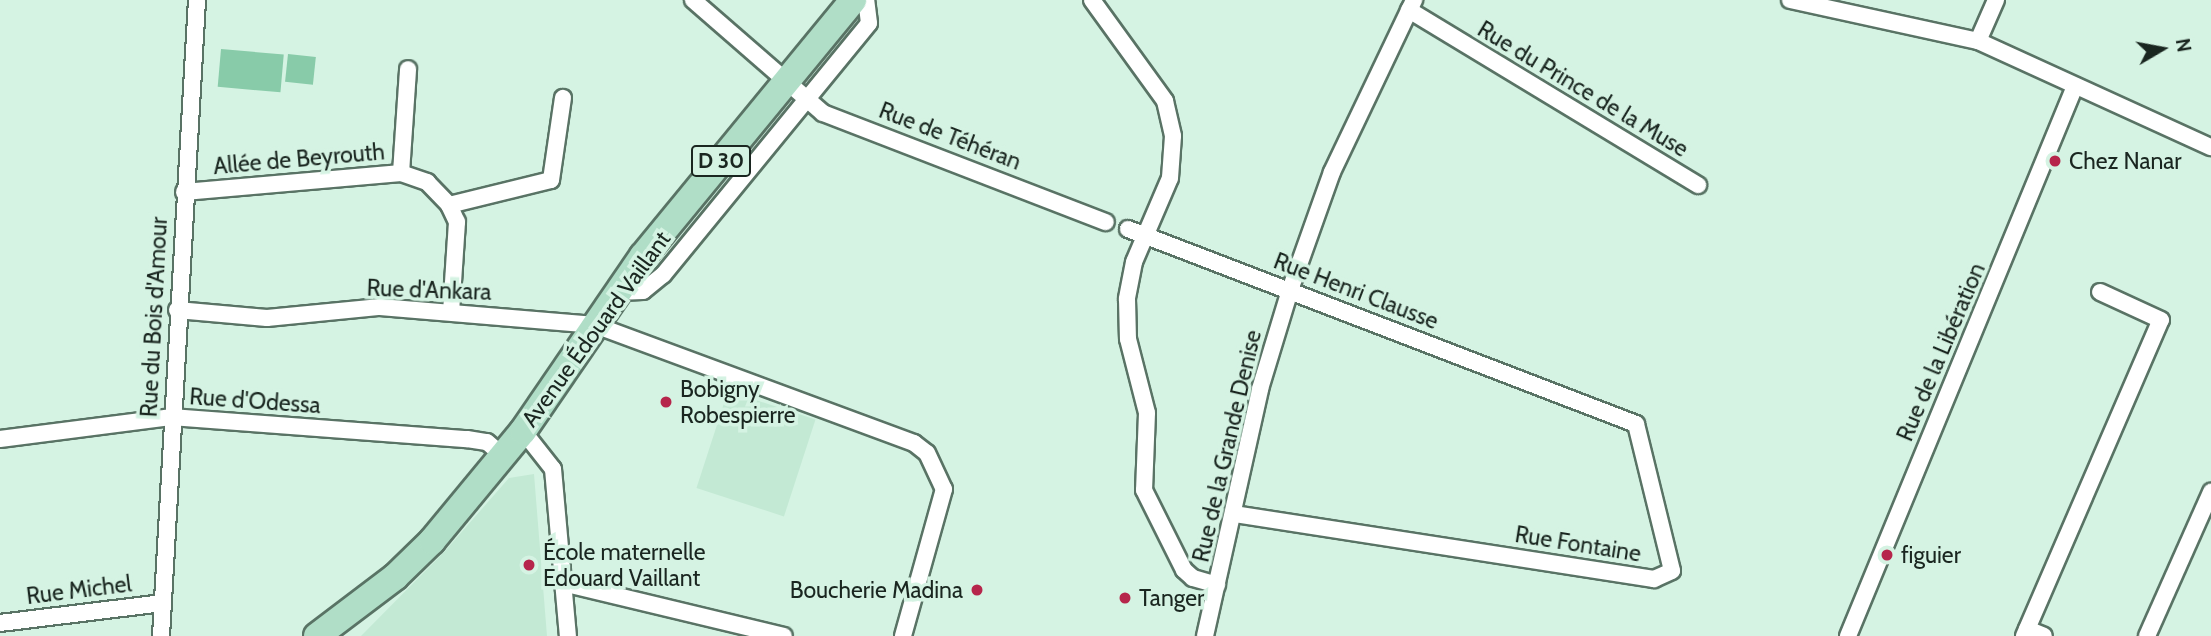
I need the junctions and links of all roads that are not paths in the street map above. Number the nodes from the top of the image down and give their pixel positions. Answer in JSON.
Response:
{"nodes":[{"id":1,"x":197,"y":0,"type":"edge"},
{"id":2,"x":693,"y":0,"type":"edge"},
{"id":3,"x":853,"y":0,"type":"edge"},
{"id":4,"x":866,"y":0,"type":"edge"},
{"id":5,"x":1092,"y":0,"type":"edge"},
{"id":6,"x":1790,"y":0,"type":"edge"},
{"id":7,"x":1996,"y":0,"type":"edge"},
{"id":8,"x":1412,"y":5,"type":"edge"},
{"id":9,"x":1978,"y":41,"type":"junction"},
{"id":10,"x":408,"y":69,"type":"dead end"},
{"id":11,"x":786,"y":80,"type":"junction"},
{"id":12,"x":2076,"y":86,"type":"junction"},
{"id":13,"x":563,"y":98,"type":"dead end"},
{"id":14,"x":805,"y":99,"type":"junction"},
{"id":15,"x":2211,"y":147,"type":"edge"},
{"id":16,"x":401,"y":173,"type":"junction"},
{"id":17,"x":1698,"y":185,"type":"dead end"},
{"id":18,"x":184,"y":192,"type":"junction"},
{"id":19,"x":449,"y":205,"type":"junction"},
{"id":20,"x":1106,"y":222,"type":"dead end"},
{"id":21,"x":1128,"y":229,"type":"dead end"},
{"id":22,"x":1146,"y":234,"type":"junction"},
{"id":23,"x":1290,"y":290,"type":"junction"},
{"id":24,"x":617,"y":292,"type":"junction"},
{"id":25,"x":2100,"y":292,"type":"dead end"},
{"id":26,"x":177,"y":310,"type":"junction"},
{"id":27,"x":451,"y":312,"type":"junction"},
{"id":28,"x":595,"y":325,"type":"junction"},
{"id":29,"x":1551,"y":391,"type":"joint"},
{"id":30,"x":171,"y":417,"type":"junction"},
{"id":31,"x":523,"y":431,"type":"junction"},
{"id":32,"x":0,"y":439,"type":"edge"},
{"id":33,"x":502,"y":455,"type":"junction"},
{"id":34,"x":2211,"y":492,"type":"edge"},
{"id":35,"x":1235,"y":514,"type":"junction"},
{"id":36,"x":563,"y":583,"type":"junction"},
{"id":37,"x":1217,"y":585,"type":"junction"},
{"id":38,"x":163,"y":603,"type":"junction"},
{"id":39,"x":0,"y":623,"type":"edge"},
{"id":40,"x":2025,"y":632,"type":"edge"},
{"id":41,"x":323,"y":634,"type":"edge"},
{"id":42,"x":161,"y":636,"type":"edge"},
{"id":43,"x":568,"y":636,"type":"edge"},
{"id":44,"x":784,"y":636,"type":"edge"},
{"id":45,"x":903,"y":636,"type":"edge"},
{"id":46,"x":1205,"y":636,"type":"edge"},
{"id":47,"x":1847,"y":636,"type":"edge"},
{"id":48,"x":2045,"y":636,"type":"edge"},
{"id":49,"x":2147,"y":636,"type":"edge"}],
"edges":[{"from":1,"to":18,"type":"street","name":"Rue du Bois d'Amour"},
{"from":2,"to":11,"type":"street","name":"Rue de Téhéran"},
{"from":3,"to":11,"type":"main road","name":"Avenue Édouard Vaillant","number":"D 30"},
{"from":4,"to":14,"type":"street"},
{"from":5,"to":22,"type":"street"},
{"from":6,"to":9,"type":"street"},
{"from":7,"to":9,"type":"street"},
{"from":8,"to":17,"type":"street","name":"Rue du Prince de la Muse"},
{"from":8,"to":23,"type":"street","name":"Rue de la Grande Denise"},
{"from":9,"to":12,"type":"street"},
{"from":10,"to":16,"type":"street"},
{"from":11,"to":14,"type":"street","name":"Rue de Téhéran"},
{"from":11,"to":24,"type":"main road","name":"Avenue Édouard Vaillant","number":"D 30"},
{"from":12,"to":15,"type":"street"},
{"from":12,"to":47,"type":"street","name":"Rue de la Libération"},
{"from":13,"to":19,"type":"street"},
{"from":14,"to":20,"type":"street","name":"Rue de Téhéran"},
{"from":14,"to":24,"type":"street"},
{"from":16,"to":18,"type":"street","name":"Allée de Beyrouth"},
{"from":16,"to":19,"type":"street","name":"Allée de Beyrouth"},
{"from":18,"to":26,"type":"street","name":"Rue du Bois d'Amour"},
{"from":19,"to":27,"type":"street"},
{"from":21,"to":22,"type":"street"},
{"from":22,"to":23,"type":"street","name":"Rue Henri Clausse"},
{"from":22,"to":37,"type":"street"},
{"from":23,"to":29,"type":"street","name":"Rue Henri Clausse"},
{"from":23,"to":35,"type":"street","name":"Rue de la Grande Denise"},
{"from":24,"to":28,"type":"main road","name":"Avenue Édouard Vaillant","number":"D 30"},
{"from":25,"to":40,"type":"street"},
{"from":26,"to":27,"type":"street","name":"Rue d'Ankara"},
{"from":26,"to":30,"type":"street","name":"Rue du Bois d'Amour"},
{"from":27,"to":28,"type":"street","name":"Rue d'Ankara"},
{"from":28,"to":31,"type":"main road","name":"Avenue Édouard Vaillant","number":"D 30"},
{"from":28,"to":45,"type":"street","name":"Rue d'Ankara"},
{"from":29,"to":35,"type":"street","name":"Rue Fontaine"},
{"from":30,"to":32,"type":"street","name":"Rue d'Odessa"},
{"from":30,"to":33,"type":"street","name":"Rue d'Odessa"},
{"from":30,"to":38,"type":"street","name":"Rue du Bois d'Amour"},
{"from":31,"to":33,"type":"main road","name":"Avenue Édouard Vaillant","number":"D 30"},
{"from":31,"to":36,"type":"street"},
{"from":33,"to":41,"type":"main road","name":"Avenue Édouard Vaillant","number":"D 30"},
{"from":34,"to":49,"type":"street"},
{"from":35,"to":37,"type":"street","name":"Rue de la Grande Denise"},
{"from":36,"to":43,"type":"street"},
{"from":36,"to":44,"type":"street"},
{"from":37,"to":46,"type":"street","name":"Rue de la Grande Denise"},
{"from":38,"to":39,"type":"street","name":"Rue Michel"},
{"from":38,"to":42,"type":"street","name":"Rue du Bois d'Amour"},
{"from":40,"to":48,"type":"street"}]}
